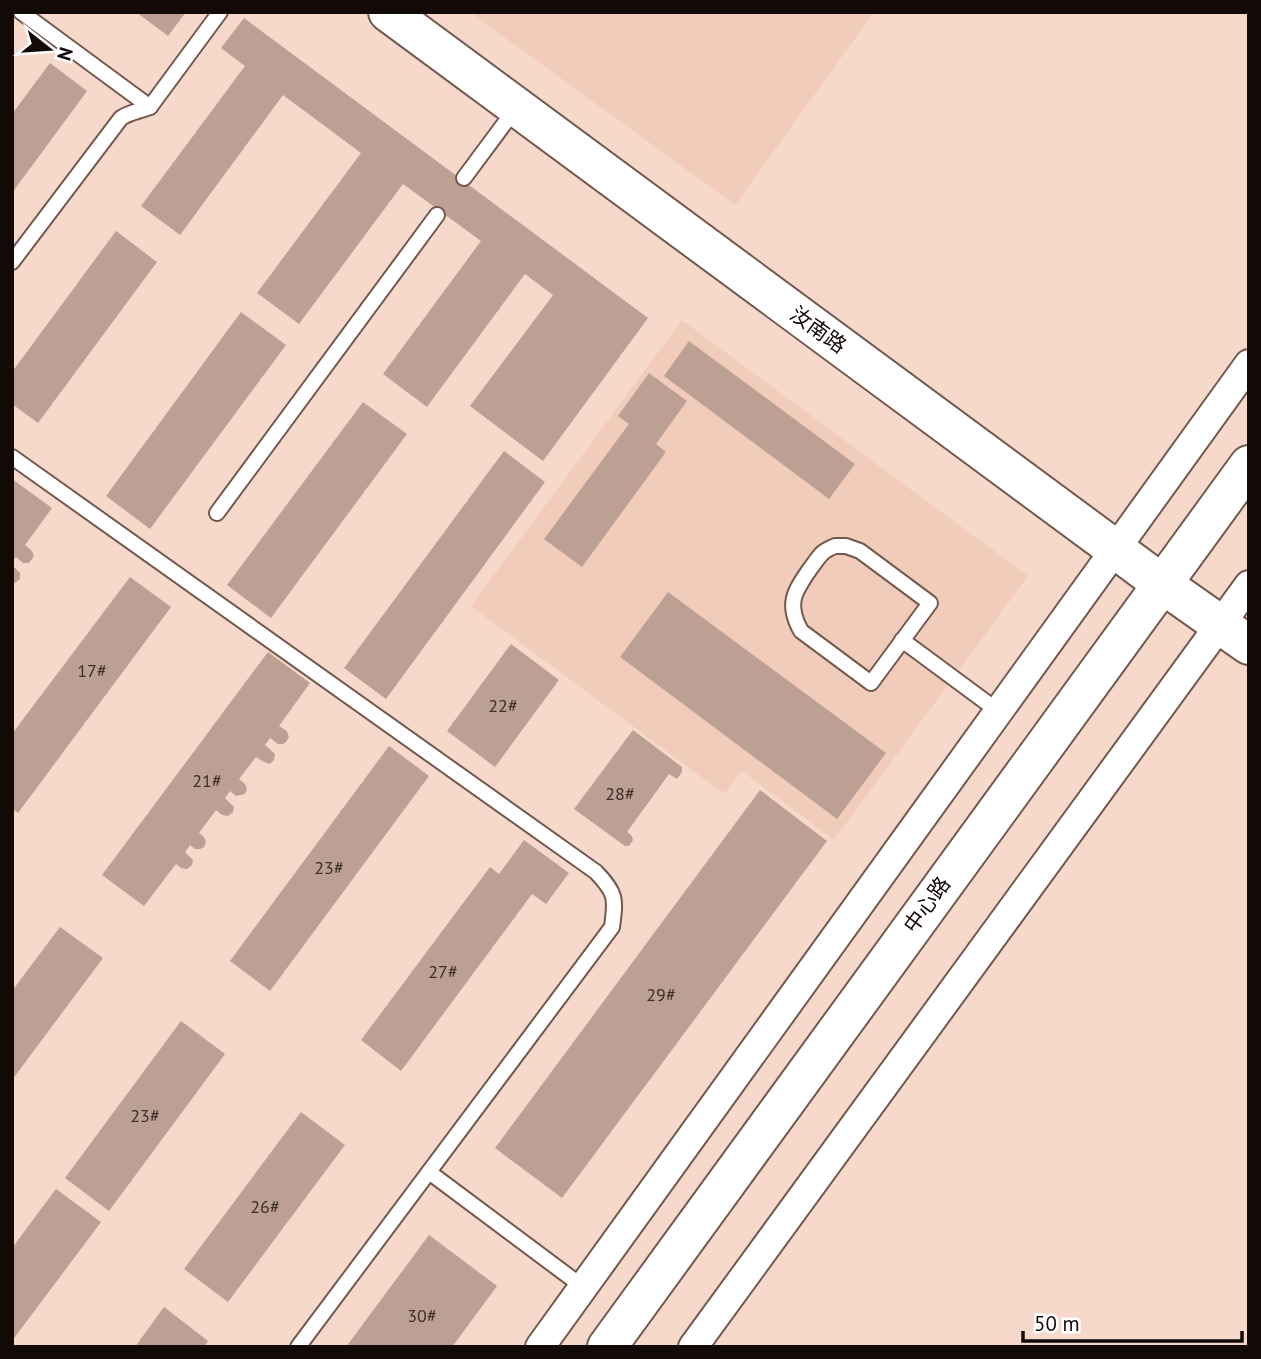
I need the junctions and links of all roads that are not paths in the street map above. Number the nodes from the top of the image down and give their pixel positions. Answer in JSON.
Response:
{"nodes":[{"id":1,"x":21,"y":12,"type":"edge"},
{"id":2,"x":220,"y":12,"type":"edge"},
{"id":3,"x":388,"y":12,"type":"edge"},
{"id":4,"x":150,"y":107,"type":"junction"},
{"id":5,"x":517,"y":107,"type":"junction"},
{"id":6,"x":464,"y":178,"type":"dead end"},
{"id":7,"x":438,"y":215,"type":"dead end"},
{"id":8,"x":12,"y":262,"type":"edge"},
{"id":9,"x":1249,"y":364,"type":"edge"},
{"id":10,"x":12,"y":457,"type":"edge"},
{"id":11,"x":1249,"y":465,"type":"edge"},
{"id":12,"x":217,"y":513,"type":"dead end"},
{"id":13,"x":1115,"y":549,"type":"junction"},
{"id":14,"x":1161,"y":583,"type":"junction"},
{"id":15,"x":1249,"y":585,"type":"edge"},
{"id":16,"x":1234,"y":635,"type":"edge"},
{"id":17,"x":902,"y":640,"type":"junction"},
{"id":18,"x":998,"y":711,"type":"junction"},
{"id":19,"x":429,"y":1172,"type":"junction"},
{"id":20,"x":583,"y":1287,"type":"junction"},
{"id":21,"x":298,"y":1347,"type":"edge"},
{"id":22,"x":540,"y":1347,"type":"edge"},
{"id":23,"x":607,"y":1347,"type":"edge"},
{"id":24,"x":694,"y":1347,"type":"edge"}],
"edges":[{"from":1,"to":4,"type":"lane"},
{"from":2,"to":4,"type":"lane"},
{"from":3,"to":5,"type":"main road","name":"汝南路"},
{"from":4,"to":8,"type":"lane"},
{"from":5,"to":6,"type":"lane"},
{"from":5,"to":13,"type":"main road","name":"汝南路"},
{"from":7,"to":12,"type":"lane"},
{"from":9,"to":13,"type":"street"},
{"from":10,"to":19,"type":"lane"},
{"from":11,"to":14,"type":"main road","name":"中心路"},
{"from":13,"to":14,"type":"main road","name":"汝南路"},
{"from":13,"to":18,"type":"street"},
{"from":14,"to":16,"type":"main road","name":"汝南路"},
{"from":14,"to":23,"type":"main road","name":"中心路"},
{"from":15,"to":16,"type":"street"},
{"from":16,"to":24,"type":"street"},
{"from":17,"to":17,"type":"lane"},
{"from":17,"to":18,"type":"lane"},
{"from":18,"to":20,"type":"street"},
{"from":19,"to":20,"type":"lane"},
{"from":19,"to":21,"type":"lane"},
{"from":20,"to":22,"type":"street"}]}
